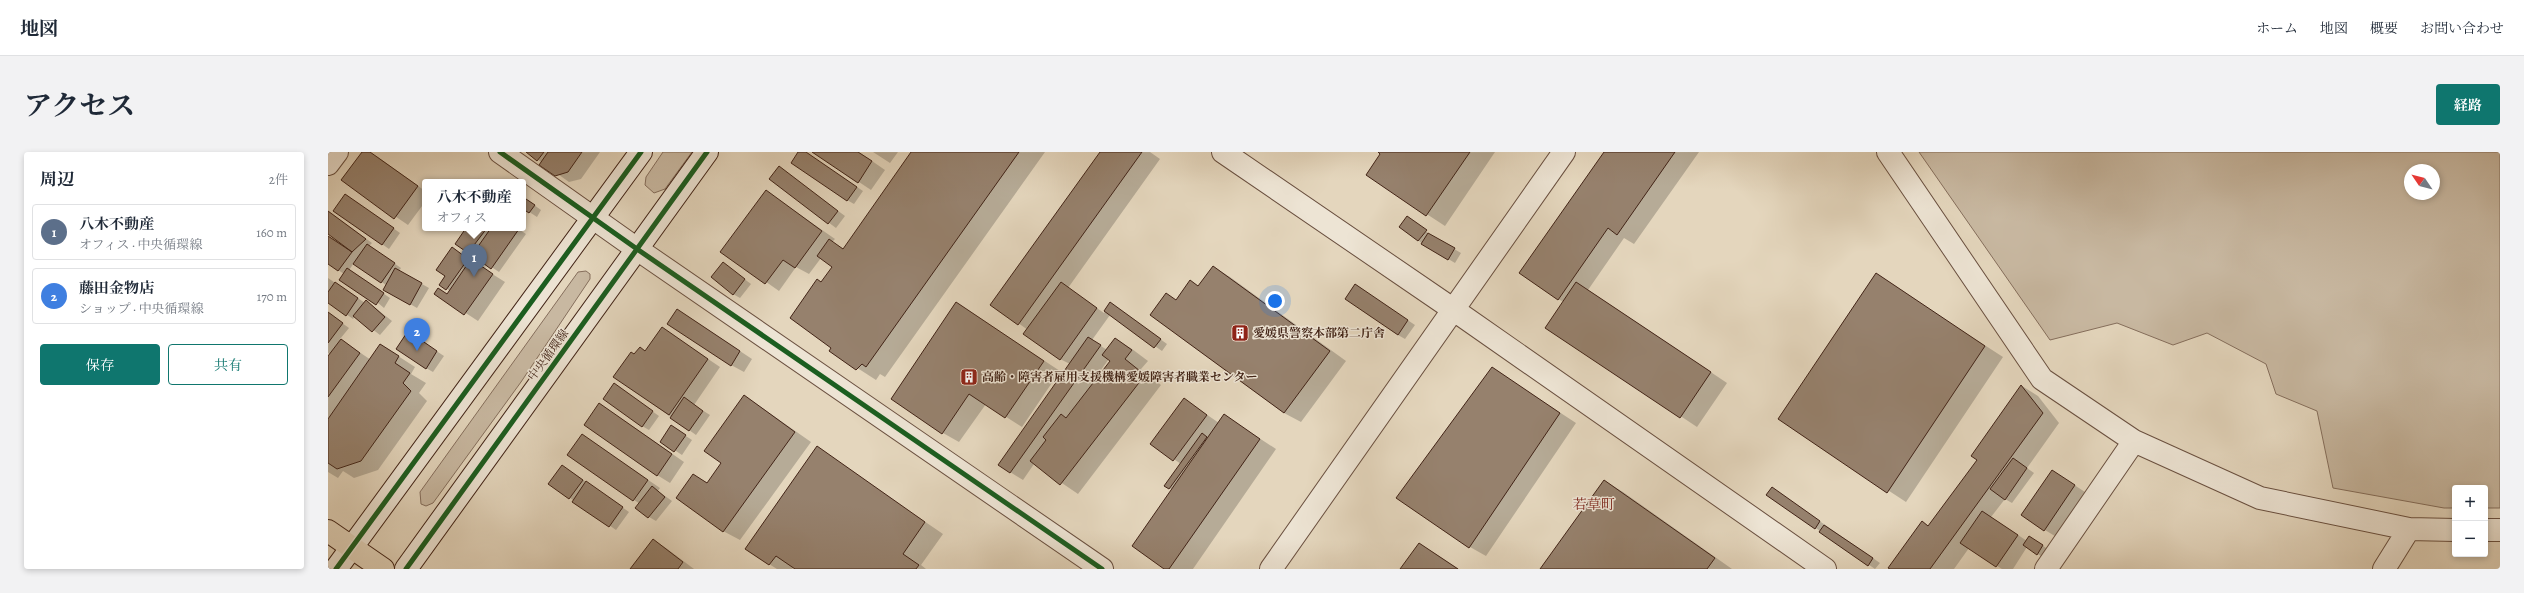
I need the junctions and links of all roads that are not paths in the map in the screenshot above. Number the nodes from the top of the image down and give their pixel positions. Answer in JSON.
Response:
{"nodes":[{"id":1,"x":337,"y":152,"type":"edge"},
{"id":2,"x":500,"y":152,"type":"edge"},
{"id":3,"x":641,"y":152,"type":"edge"},
{"id":4,"x":707,"y":152,"type":"edge"},
{"id":5,"x":1223,"y":152,"type":"edge"},
{"id":6,"x":1564,"y":152,"type":"edge"},
{"id":7,"x":1888,"y":152,"type":"edge"},
{"id":8,"x":328,"y":164,"type":"edge"},
{"id":9,"x":593,"y":218,"type":"junction"},
{"id":10,"x":637,"y":249,"type":"junction"},
{"id":11,"x":1454,"y":310,"type":"junction"},
{"id":12,"x":2134,"y":441,"type":"junction"},
{"id":13,"x":2409,"y":529,"type":"junction"},
{"id":14,"x":2452,"y":530,"type":"edge"},
{"id":15,"x":2488,"y":530,"type":"edge"},
{"id":16,"x":2500,"y":530,"type":"edge"},
{"id":17,"x":328,"y":531,"type":"edge"},
{"id":18,"x":352,"y":547,"type":"junction"},
{"id":19,"x":336,"y":569,"type":"edge"},
{"id":20,"x":383,"y":569,"type":"edge"},
{"id":21,"x":406,"y":569,"type":"edge"},
{"id":22,"x":1102,"y":569,"type":"edge"},
{"id":23,"x":1271,"y":569,"type":"edge"},
{"id":24,"x":1825,"y":569,"type":"edge"},
{"id":25,"x":2046,"y":569,"type":"edge"},
{"id":26,"x":2384,"y":569,"type":"edge"}],
"edges":[{"from":1,"to":8,"type":"street"},
{"from":2,"to":9,"type":"street"},
{"from":3,"to":9,"type":"street"},
{"from":4,"to":10,"type":"street","name":"中央循環線"},
{"from":5,"to":11,"type":"street"},
{"from":6,"to":11,"type":"street"},
{"from":7,"to":12,"type":"street"},
{"from":9,"to":10,"type":"street"},
{"from":9,"to":18,"type":"street"},
{"from":10,"to":21,"type":"street","name":"中央循環線"},
{"from":10,"to":22,"type":"street"},
{"from":11,"to":23,"type":"street"},
{"from":11,"to":24,"type":"street"},
{"from":12,"to":13,"type":"street"},
{"from":12,"to":25,"type":"street"},
{"from":13,"to":14,"type":"street"},
{"from":13,"to":26,"type":"street"},
{"from":15,"to":16,"type":"street"},
{"from":17,"to":18,"type":"highway"},
{"from":18,"to":19,"type":"street"},
{"from":18,"to":20,"type":"highway"}]}
